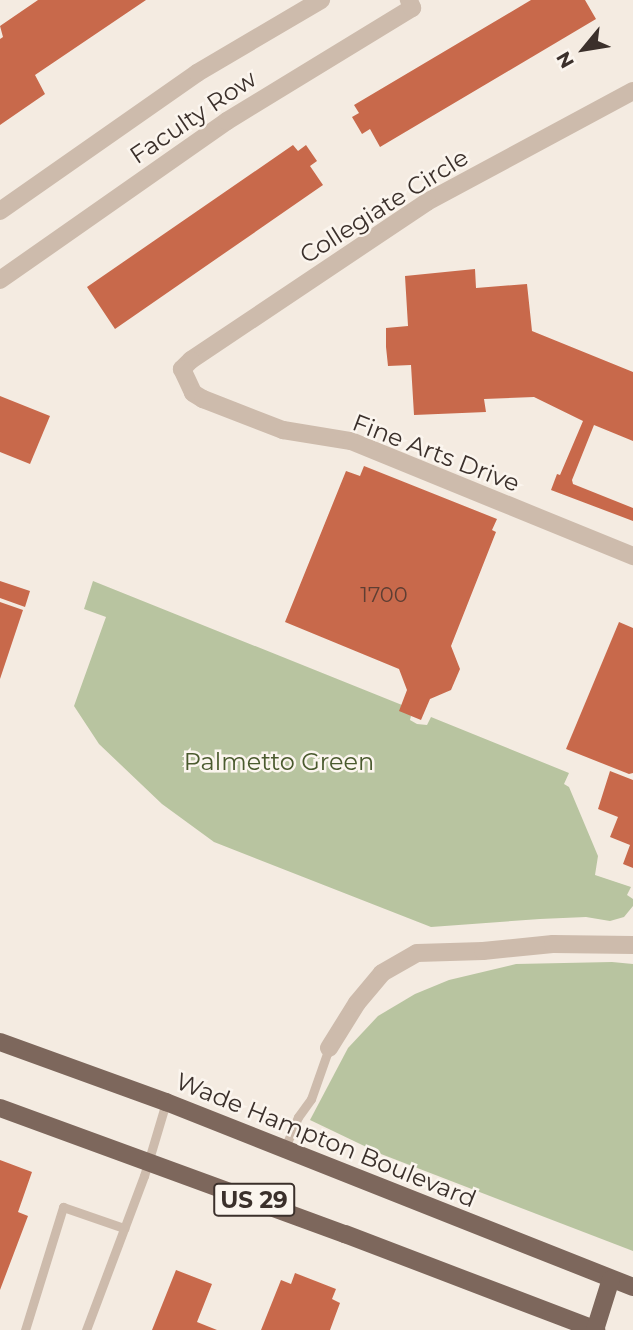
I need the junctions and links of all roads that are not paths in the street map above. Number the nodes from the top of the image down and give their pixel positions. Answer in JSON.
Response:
{"nodes":[{"id":1,"x":321,"y":0,"type":"edge"},
{"id":2,"x":410,"y":0,"type":"edge"},
{"id":3,"x":633,"y":91,"type":"edge"},
{"id":4,"x":0,"y":211,"type":"edge"},
{"id":5,"x":0,"y":281,"type":"edge"},
{"id":6,"x":186,"y":382,"type":"joint"},
{"id":7,"x":633,"y":556,"type":"edge"},
{"id":8,"x":633,"y":945,"type":"edge"},
{"id":9,"x":0,"y":1042,"type":"edge"},
{"id":10,"x":329,"y":1048,"type":"joint"},
{"id":11,"x":166,"y":1102,"type":"junction"},
{"id":12,"x":0,"y":1108,"type":"edge"},
{"id":13,"x":284,"y":1150,"type":"junction"},
{"id":14,"x":149,"y":1161,"type":"junction"},
{"id":15,"x":124,"y":1227,"type":"junction"},
{"id":16,"x":611,"y":1279,"type":"junction"},
{"id":17,"x":633,"y":1287,"type":"edge"},
{"id":18,"x":25,"y":1330,"type":"edge"},
{"id":19,"x":86,"y":1330,"type":"edge"},
{"id":20,"x":596,"y":1330,"type":"edge"}],
"edges":[{"from":1,"to":4,"type":"street","name":"Faculty Row"},
{"from":2,"to":5,"type":"street","name":"Faculty Row"},
{"from":3,"to":6,"type":"street","name":"Collegiate Circle"},
{"from":6,"to":7,"type":"street","name":"Fine Arts Drive"},
{"from":8,"to":10,"type":"street"},
{"from":9,"to":11,"type":"main road","name":"Wade Hampton Boulevard","number":"US 29"},
{"from":10,"to":13,"type":"lane"},
{"from":11,"to":13,"type":"main road","name":"Wade Hampton Boulevard","number":"US 29"},
{"from":11,"to":14,"type":"lane"},
{"from":12,"to":14,"type":"main road","number":"US 29"},
{"from":13,"to":16,"type":"main road","name":"Wade Hampton Boulevard","number":"US 29"},
{"from":14,"to":15,"type":"lane"},
{"from":14,"to":20,"type":"main road","number":"US 29"},
{"from":15,"to":18,"type":"lane"},
{"from":15,"to":19,"type":"lane"},
{"from":16,"to":17,"type":"main road","name":"Wade Hampton Boulevard","number":"US 29"},
{"from":16,"to":20,"type":"main road"}]}
